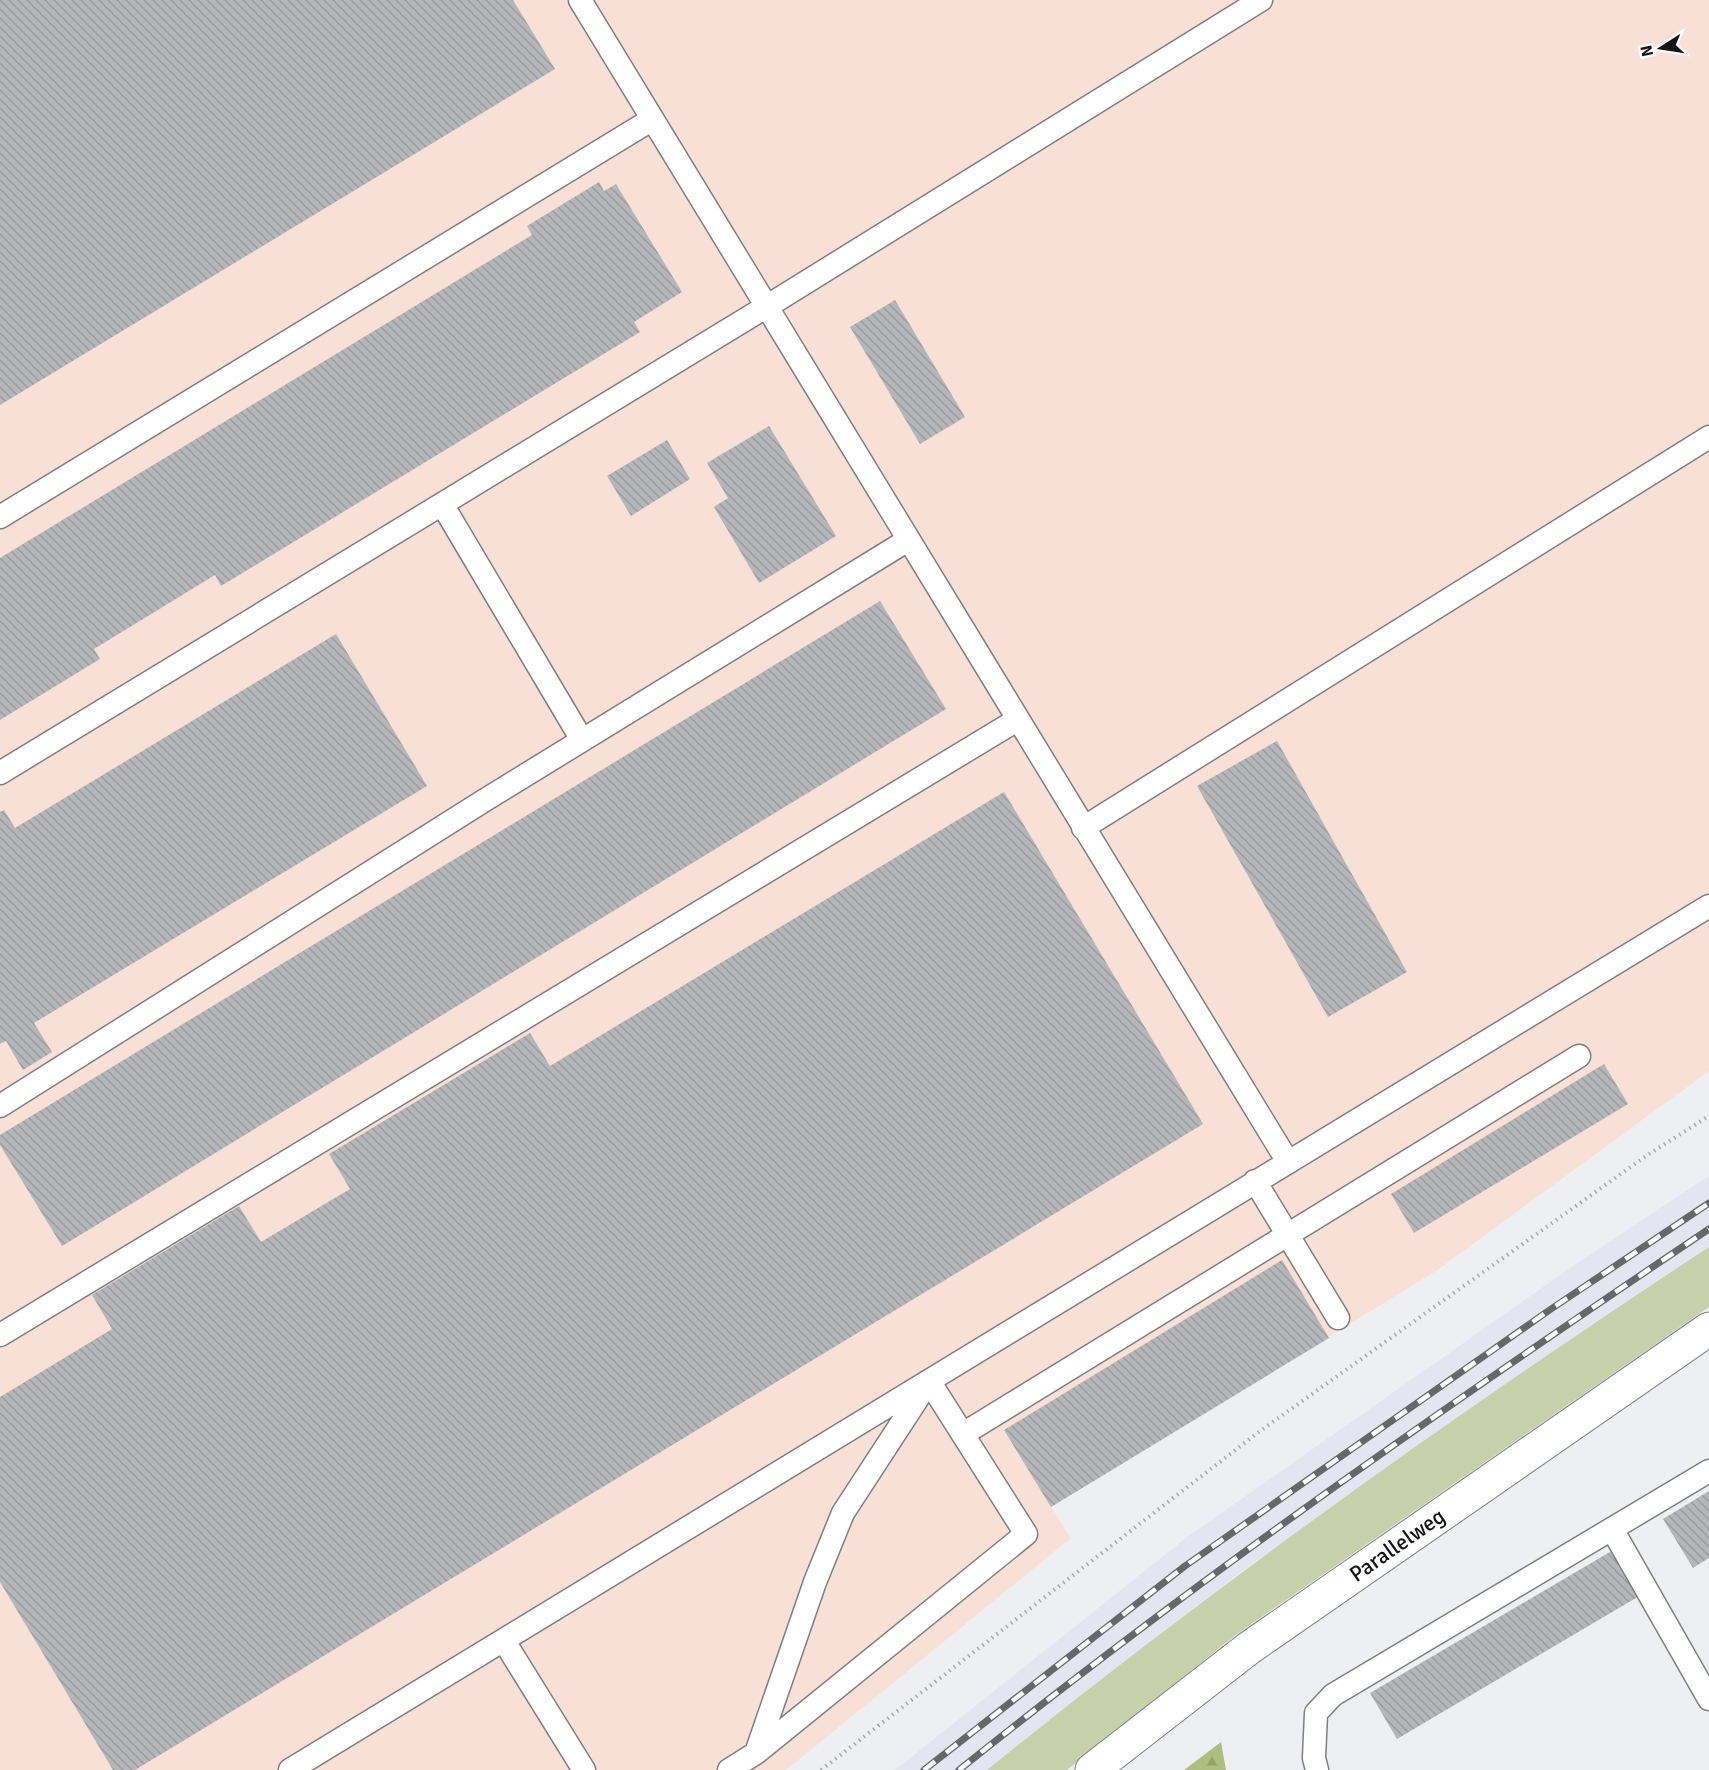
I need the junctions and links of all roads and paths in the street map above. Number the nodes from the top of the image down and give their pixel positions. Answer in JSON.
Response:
{"nodes":[{"id":1,"x":580,"y":0,"type":"edge"},
{"id":2,"x":1261,"y":0,"type":"edge"},
{"id":3,"x":651,"y":120,"type":"junction"},
{"id":4,"x":766,"y":307,"type":"junction"},
{"id":5,"x":1709,"y":437,"type":"edge"},
{"id":6,"x":442,"y":504,"type":"junction"},
{"id":7,"x":0,"y":517,"type":"edge"},
{"id":8,"x":908,"y":540,"type":"junction"},
{"id":9,"x":1017,"y":720,"type":"junction"},
{"id":10,"x":582,"y":740,"type":"junction"},
{"id":11,"x":0,"y":773,"type":"edge"},
{"id":12,"x":1083,"y":828,"type":"junction"},
{"id":13,"x":1709,"y":906,"type":"edge"},
{"id":14,"x":1579,"y":1056,"type":"dead end"},
{"id":15,"x":0,"y":1107,"type":"edge"},
{"id":16,"x":1709,"y":1116,"type":"edge"},
{"id":17,"x":1288,"y":1162,"type":"junction"},
{"id":18,"x":1255,"y":1181,"type":"junction"},
{"id":19,"x":1288,"y":1236,"type":"junction"},
{"id":20,"x":1338,"y":1318,"type":"dead end"},
{"id":21,"x":1709,"y":1329,"type":"edge"},
{"id":22,"x":0,"y":1335,"type":"edge"},
{"id":23,"x":929,"y":1381,"type":"junction"},
{"id":24,"x":963,"y":1434,"type":"junction"},
{"id":25,"x":1709,"y":1471,"type":"edge"},
{"id":26,"x":1612,"y":1529,"type":"junction"},
{"id":27,"x":504,"y":1641,"type":"junction"},
{"id":28,"x":1709,"y":1699,"type":"edge"},
{"id":29,"x":756,"y":1753,"type":"junction"},
{"id":30,"x":290,"y":1770,"type":"edge"},
{"id":31,"x":584,"y":1770,"type":"edge"},
{"id":32,"x":729,"y":1770,"type":"edge"},
{"id":33,"x":821,"y":1770,"type":"edge"},
{"id":34,"x":1092,"y":1770,"type":"edge"},
{"id":35,"x":1317,"y":1770,"type":"edge"}],
"edges":[{"from":1,"to":3,"type":"lane"},
{"from":2,"to":4,"type":"lane"},
{"from":3,"to":4,"type":"lane"},
{"from":3,"to":7,"type":"lane"},
{"from":4,"to":6,"type":"lane"},
{"from":4,"to":8,"type":"lane"},
{"from":5,"to":12,"type":"lane"},
{"from":6,"to":10,"type":"lane"},
{"from":6,"to":11,"type":"lane"},
{"from":8,"to":9,"type":"lane"},
{"from":8,"to":10,"type":"lane"},
{"from":9,"to":12,"type":"lane"},
{"from":9,"to":22,"type":"lane"},
{"from":10,"to":15,"type":"lane"},
{"from":12,"to":17,"type":"lane"},
{"from":13,"to":17,"type":"lane"},
{"from":14,"to":19,"type":"lane"},
{"from":16,"to":33,"type":"path"},
{"from":17,"to":18,"type":"lane"},
{"from":18,"to":19,"type":"lane"},
{"from":18,"to":23,"type":"lane"},
{"from":19,"to":20,"type":"lane"},
{"from":19,"to":24,"type":"lane"},
{"from":21,"to":34,"type":"street","name":"Parallelweg"},
{"from":23,"to":24,"type":"lane"},
{"from":23,"to":27,"type":"lane"},
{"from":23,"to":29,"type":"lane"},
{"from":24,"to":29,"type":"lane"},
{"from":25,"to":26,"type":"lane"},
{"from":26,"to":28,"type":"lane"},
{"from":26,"to":35,"type":"lane"},
{"from":27,"to":30,"type":"lane"},
{"from":27,"to":31,"type":"lane"},
{"from":29,"to":32,"type":"lane"}]}
